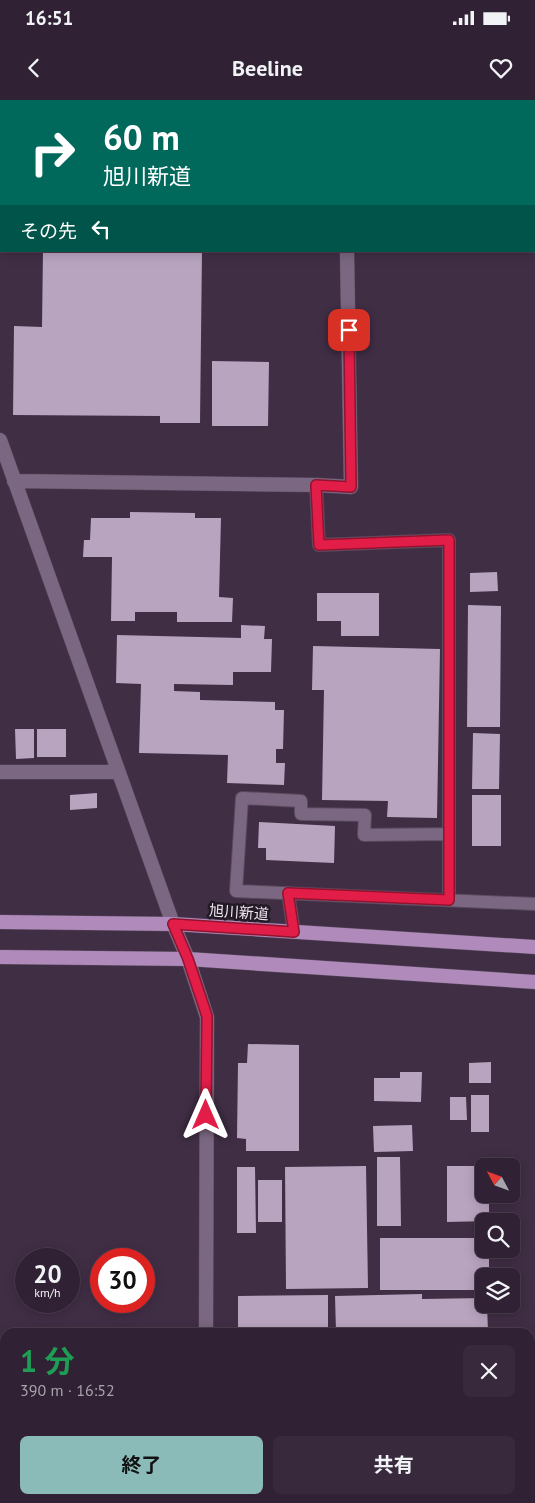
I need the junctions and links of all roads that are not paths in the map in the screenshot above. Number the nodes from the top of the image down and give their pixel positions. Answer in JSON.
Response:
{"nodes":[{"id":1,"x":348,"y":252,"type":"edge"},
{"id":2,"x":0,"y":440,"type":"edge"},
{"id":3,"x":14,"y":481,"type":"junction"},
{"id":4,"x":316,"y":485,"type":"junction"},
{"id":5,"x":0,"y":772,"type":"edge"},
{"id":6,"x":118,"y":772,"type":"junction"},
{"id":7,"x":449,"y":834,"type":"junction"},
{"id":8,"x":288,"y":893,"type":"junction"},
{"id":9,"x":449,"y":900,"type":"junction"},
{"id":10,"x":535,"y":904,"type":"edge"},
{"id":11,"x":0,"y":922,"type":"edge"},
{"id":12,"x":173,"y":924,"type":"junction"},
{"id":13,"x":294,"y":932,"type":"junction"},
{"id":14,"x":535,"y":947,"type":"edge"},
{"id":15,"x":0,"y":957,"type":"edge"},
{"id":16,"x":188,"y":959,"type":"junction"},
{"id":17,"x":535,"y":982,"type":"edge"},
{"id":18,"x":206,"y":1328,"type":"edge"}],
"edges":[{"from":1,"to":4,"type":"street"},
{"from":2,"to":3,"type":"street"},
{"from":3,"to":4,"type":"street"},
{"from":3,"to":6,"type":"street"},
{"from":4,"to":7,"type":"lane"},
{"from":5,"to":6,"type":"street"},
{"from":6,"to":12,"type":"street"},
{"from":7,"to":8,"type":"lane"},
{"from":7,"to":9,"type":"lane"},
{"from":8,"to":9,"type":"lane"},
{"from":8,"to":13,"type":"lane"},
{"from":9,"to":10,"type":"lane"},
{"from":11,"to":12,"type":"highway","name":"旭川新道"},
{"from":12,"to":13,"type":"highway","name":"旭川新道"},
{"from":12,"to":16,"type":"street"},
{"from":13,"to":14,"type":"highway","name":"旭川新道"},
{"from":15,"to":16,"type":"highway"},
{"from":16,"to":17,"type":"highway"},
{"from":16,"to":18,"type":"street"}]}
